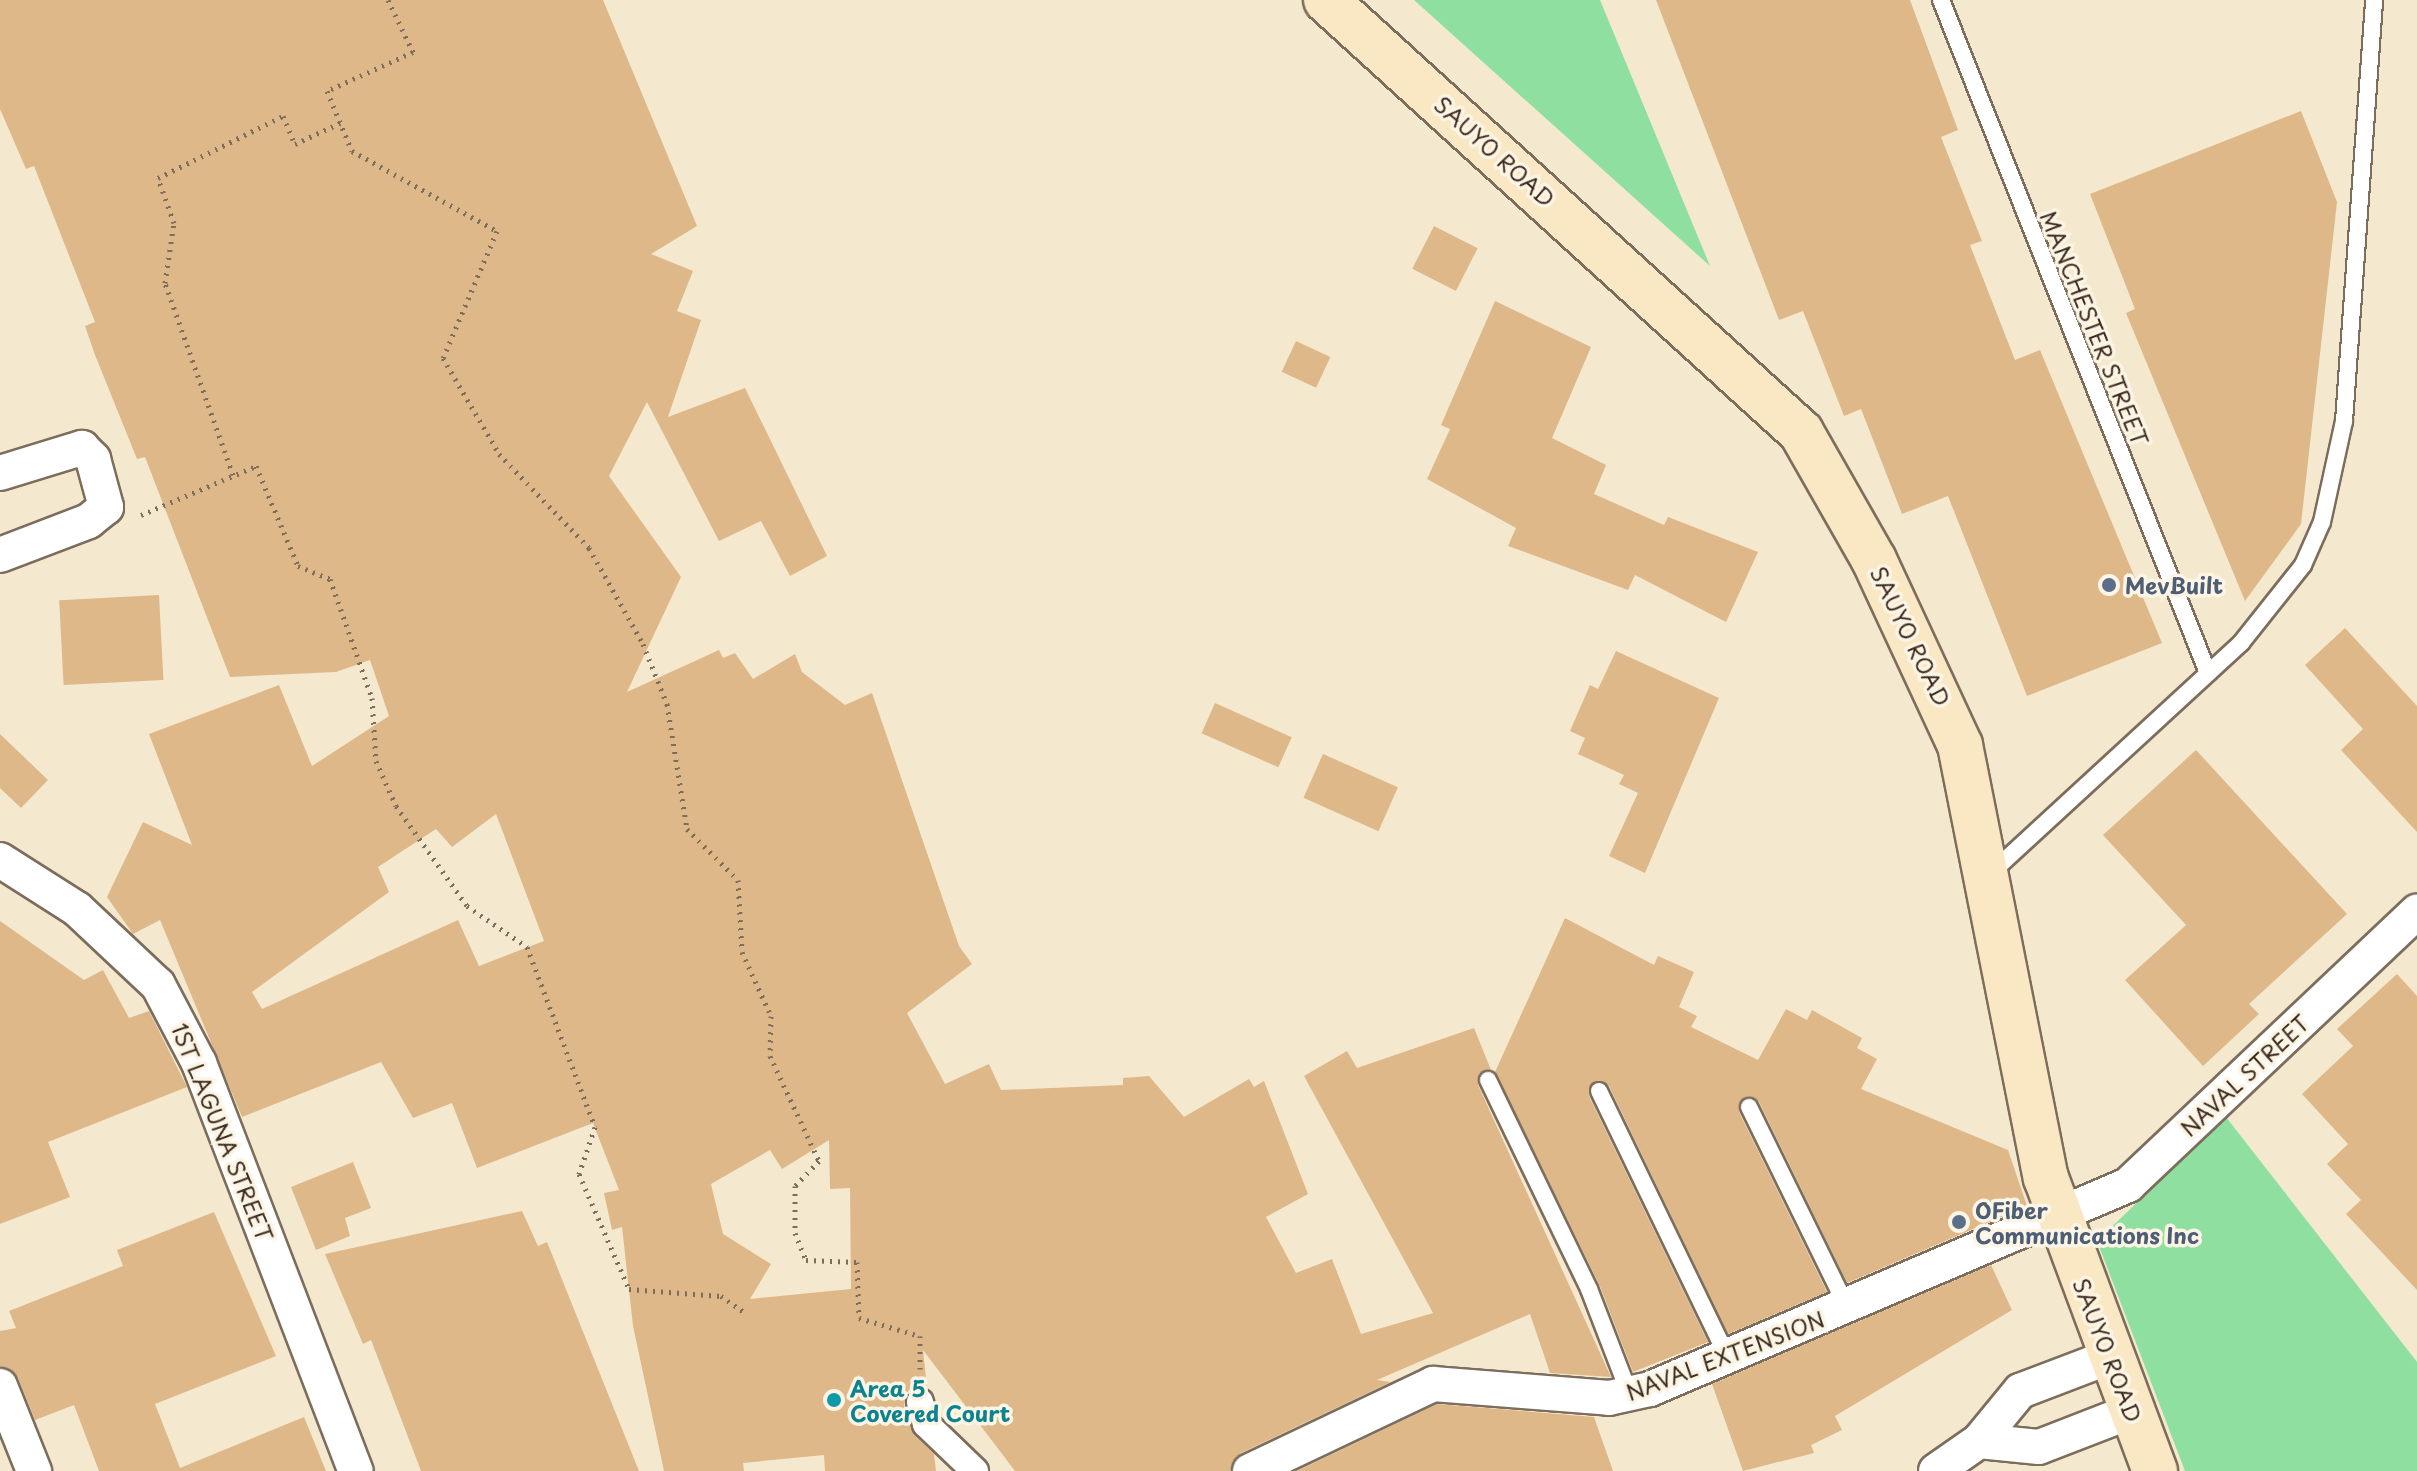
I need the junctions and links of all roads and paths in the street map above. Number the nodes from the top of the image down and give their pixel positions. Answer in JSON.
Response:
{"nodes":[{"id":1,"x":388,"y":0,"type":"edge"},
{"id":2,"x":1326,"y":0,"type":"edge"},
{"id":3,"x":1941,"y":0,"type":"edge"},
{"id":4,"x":2374,"y":0,"type":"edge"},
{"id":5,"x":340,"y":123,"type":"junction"},
{"id":6,"x":0,"y":473,"type":"edge"},
{"id":7,"x":233,"y":475,"type":"junction"},
{"id":8,"x":152,"y":512,"type":"dead end"},
{"id":9,"x":0,"y":555,"type":"edge"},
{"id":10,"x":2208,"y":673,"type":"junction"},
{"id":11,"x":0,"y":860,"type":"edge"},
{"id":12,"x":1991,"y":873,"type":"junction"},
{"id":13,"x":2417,"y":912,"type":"edge"},
{"id":14,"x":1488,"y":1080,"type":"dead end"},
{"id":15,"x":1599,"y":1091,"type":"dead end"},
{"id":16,"x":1749,"y":1107,"type":"dead end"},
{"id":17,"x":2058,"y":1219,"type":"junction"},
{"id":18,"x":1847,"y":1307,"type":"junction"},
{"id":19,"x":744,"y":1312,"type":"dead end"},
{"id":20,"x":2112,"y":1356,"type":"junction"},
{"id":21,"x":1728,"y":1358,"type":"junction"},
{"id":22,"x":0,"y":1386,"type":"edge"},
{"id":23,"x":1630,"y":1395,"type":"junction"},
{"id":24,"x":920,"y":1402,"type":"joint"},
{"id":25,"x":2132,"y":1411,"type":"junction"},
{"id":26,"x":1979,"y":1441,"type":"junction"},
{"id":27,"x":34,"y":1471,"type":"edge"},
{"id":28,"x":356,"y":1471,"type":"edge"},
{"id":29,"x":975,"y":1471,"type":"edge"},
{"id":30,"x":1250,"y":1471,"type":"edge"},
{"id":31,"x":1936,"y":1471,"type":"edge"},
{"id":32,"x":2155,"y":1471,"type":"edge"}],
"edges":[{"from":1,"to":5,"type":"path"},
{"from":2,"to":12,"type":"main road","name":"SAUYO ROAD"},
{"from":3,"to":10,"type":"lane","name":"MANCHESTER STREET"},
{"from":4,"to":10,"type":"lane"},
{"from":5,"to":7,"type":"path"},
{"from":5,"to":24,"type":"path"},
{"from":6,"to":9,"type":"street"},
{"from":7,"to":8,"type":"path"},
{"from":7,"to":19,"type":"path"},
{"from":10,"to":12,"type":"lane"},
{"from":11,"to":28,"type":"street","name":"1ST LAGUNA STREET"},
{"from":12,"to":17,"type":"main road","name":"SAUYO ROAD"},
{"from":13,"to":17,"type":"street","name":"NAVAL STREET"},
{"from":14,"to":23,"type":"lane"},
{"from":15,"to":21,"type":"lane"},
{"from":16,"to":18,"type":"lane"},
{"from":17,"to":18,"type":"street","name":"NAVAL EXTENSION"},
{"from":17,"to":20,"type":"main road","name":"SAUYO ROAD"},
{"from":18,"to":21,"type":"street","name":"NAVAL EXTENSION"},
{"from":20,"to":25,"type":"main road","name":"SAUYO ROAD"},
{"from":20,"to":26,"type":"street"},
{"from":21,"to":23,"type":"street","name":"NAVAL EXTENSION"},
{"from":22,"to":27,"type":"street"},
{"from":23,"to":30,"type":"street","name":"NAVAL EXTENSION"},
{"from":24,"to":29,"type":"street"},
{"from":25,"to":26,"type":"street"},
{"from":25,"to":32,"type":"main road","name":"SAUYO ROAD"},
{"from":26,"to":31,"type":"street"}]}
